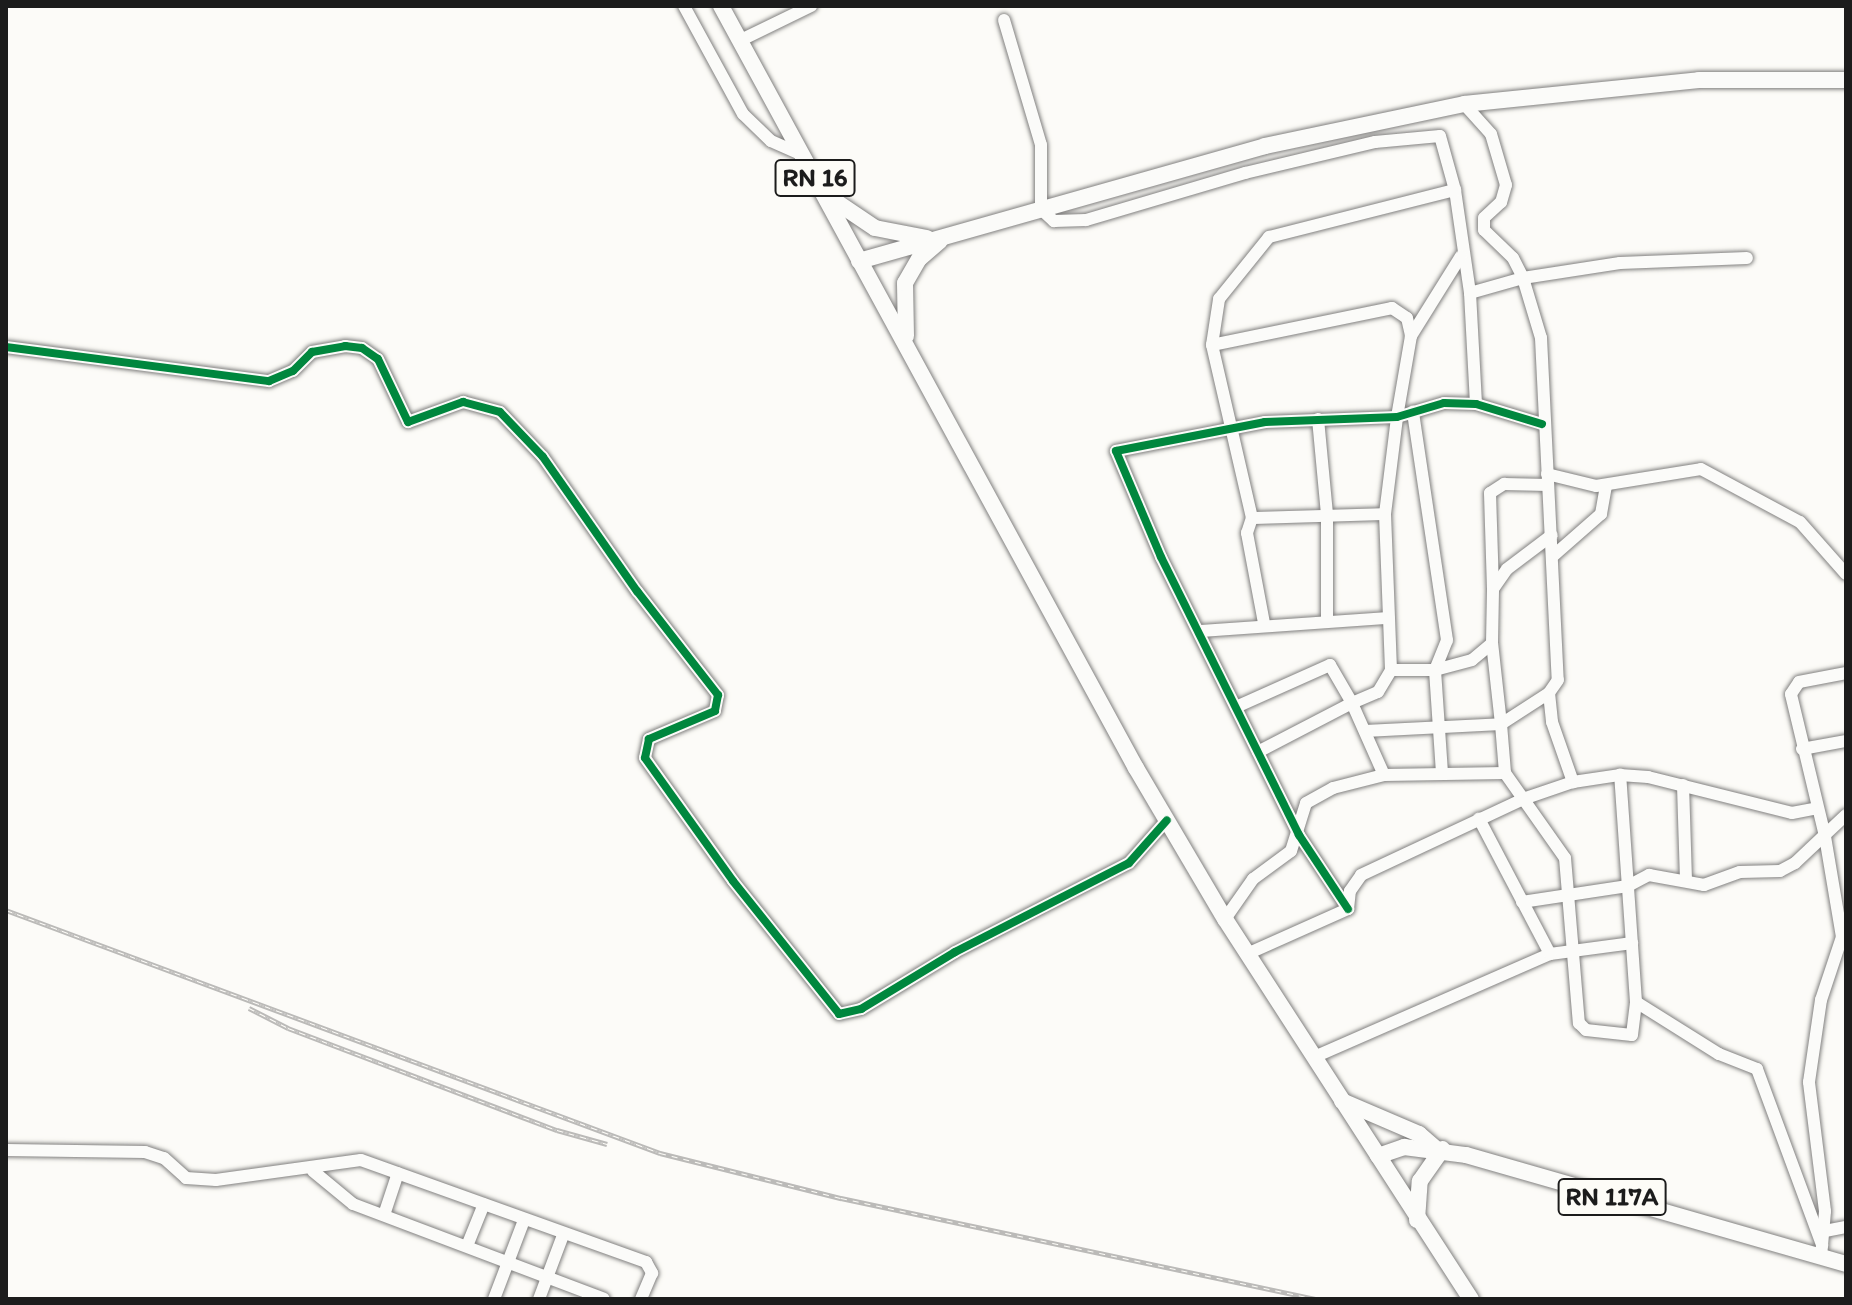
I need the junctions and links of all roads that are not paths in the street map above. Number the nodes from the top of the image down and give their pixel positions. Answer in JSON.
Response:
{"nodes":[{"id":1,"x":684,"y":6,"type":"edge"},
{"id":2,"x":721,"y":6,"type":"edge"},
{"id":3,"x":811,"y":6,"type":"edge"},
{"id":4,"x":1004,"y":20,"type":"dead end"},
{"id":5,"x":741,"y":40,"type":"junction"},
{"id":6,"x":1846,"y":80,"type":"edge"},
{"id":7,"x":1464,"y":104,"type":"junction"},
{"id":8,"x":802,"y":155,"type":"junction"},
{"id":9,"x":1455,"y":190,"type":"junction"},
{"id":10,"x":823,"y":192,"type":"junction"},
{"id":11,"x":1041,"y":209,"type":"junction"},
{"id":12,"x":945,"y":237,"type":"junction"},
{"id":13,"x":1461,"y":256,"type":"junction"},
{"id":14,"x":1747,"y":258,"type":"dead end"},
{"id":15,"x":859,"y":261,"type":"junction"},
{"id":16,"x":1523,"y":278,"type":"junction"},
{"id":17,"x":1470,"y":293,"type":"junction"},
{"id":18,"x":1411,"y":336,"type":"junction"},
{"id":19,"x":1212,"y":345,"type":"junction"},
{"id":20,"x":6,"y":347,"type":"edge"},
{"id":21,"x":908,"y":350,"type":"junction"},
{"id":22,"x":1476,"y":404,"type":"junction"},
{"id":23,"x":1413,"y":412,"type":"junction"},
{"id":24,"x":1397,"y":417,"type":"junction"},
{"id":25,"x":1318,"y":419,"type":"junction"},
{"id":26,"x":1542,"y":424,"type":"junction"},
{"id":27,"x":1235,"y":429,"type":"junction"},
{"id":28,"x":1548,"y":479,"type":"junction"},
{"id":29,"x":1606,"y":485,"type":"junction"},
{"id":30,"x":1385,"y":514,"type":"junction"},
{"id":31,"x":1327,"y":515,"type":"junction"},
{"id":32,"x":1252,"y":518,"type":"junction"},
{"id":33,"x":1552,"y":535,"type":"junction"},
{"id":34,"x":1553,"y":556,"type":"junction"},
{"id":35,"x":1846,"y":574,"type":"edge"},
{"id":36,"x":1493,"y":589,"type":"junction"},
{"id":37,"x":1389,"y":618,"type":"junction"},
{"id":38,"x":1327,"y":619,"type":"junction"},
{"id":39,"x":1264,"y":623,"type":"junction"},
{"id":40,"x":1201,"y":631,"type":"junction"},
{"id":41,"x":1492,"y":643,"type":"junction"},
{"id":42,"x":1391,"y":670,"type":"junction"},
{"id":43,"x":1435,"y":670,"type":"junction"},
{"id":44,"x":1846,"y":673,"type":"edge"},
{"id":45,"x":1549,"y":693,"type":"junction"},
{"id":46,"x":1352,"y":703,"type":"junction"},
{"id":47,"x":1236,"y":707,"type":"junction"},
{"id":48,"x":1501,"y":724,"type":"junction"},
{"id":49,"x":1437,"y":730,"type":"junction"},
{"id":50,"x":1365,"y":731,"type":"junction"},
{"id":51,"x":1846,"y":741,"type":"edge"},
{"id":52,"x":1802,"y":749,"type":"junction"},
{"id":53,"x":1258,"y":752,"type":"junction"},
{"id":54,"x":1442,"y":773,"type":"junction"},
{"id":55,"x":1505,"y":773,"type":"junction"},
{"id":56,"x":1384,"y":775,"type":"junction"},
{"id":57,"x":1620,"y":775,"type":"junction"},
{"id":58,"x":1573,"y":782,"type":"junction"},
{"id":59,"x":1683,"y":785,"type":"junction"},
{"id":60,"x":1520,"y":801,"type":"junction"},
{"id":61,"x":1818,"y":808,"type":"junction"},
{"id":62,"x":1846,"y":815,"type":"edge"},
{"id":63,"x":1479,"y":819,"type":"junction"},
{"id":64,"x":1167,"y":820,"type":"junction"},
{"id":65,"x":1299,"y":835,"type":"junction"},
{"id":66,"x":1825,"y":836,"type":"junction"},
{"id":67,"x":1686,"y":880,"type":"junction"},
{"id":68,"x":1628,"y":886,"type":"junction"},
{"id":69,"x":1572,"y":895,"type":"junction"},
{"id":70,"x":1522,"y":902,"type":"junction"},
{"id":71,"x":1348,"y":909,"type":"junction"},
{"id":72,"x":1225,"y":919,"type":"junction"},
{"id":73,"x":1842,"y":937,"type":"junction"},
{"id":74,"x":1632,"y":943,"type":"junction"},
{"id":75,"x":1576,"y":950,"type":"junction"},
{"id":76,"x":1846,"y":953,"type":"edge"},
{"id":77,"x":1247,"y":954,"type":"junction"},
{"id":78,"x":1550,"y":954,"type":"junction"},
{"id":79,"x":1636,"y":1002,"type":"junction"},
{"id":80,"x":1314,"y":1057,"type":"junction"},
{"id":81,"x":1342,"y":1101,"type":"junction"},
{"id":82,"x":1439,"y":1149,"type":"junction"},
{"id":83,"x":6,"y":1150,"type":"edge"},
{"id":84,"x":1378,"y":1156,"type":"junction"},
{"id":85,"x":313,"y":1171,"type":"junction"},
{"id":86,"x":398,"y":1173,"type":"junction"},
{"id":87,"x":484,"y":1204,"type":"junction"},
{"id":88,"x":384,"y":1215,"type":"junction"},
{"id":89,"x":524,"y":1220,"type":"junction"},
{"id":90,"x":1417,"y":1221,"type":"junction"},
{"id":91,"x":1846,"y":1227,"type":"edge"},
{"id":92,"x":1825,"y":1231,"type":"junction"},
{"id":93,"x":563,"y":1235,"type":"junction"},
{"id":94,"x":467,"y":1246,"type":"junction"},
{"id":95,"x":1822,"y":1252,"type":"junction"},
{"id":96,"x":509,"y":1262,"type":"junction"},
{"id":97,"x":1846,"y":1264,"type":"edge"},
{"id":98,"x":547,"y":1276,"type":"junction"},
{"id":99,"x":595,"y":1297,"type":"edge"},
{"id":100,"x":494,"y":1299,"type":"edge"},
{"id":101,"x":539,"y":1299,"type":"edge"},
{"id":102,"x":641,"y":1299,"type":"edge"},
{"id":103,"x":1471,"y":1299,"type":"edge"}],
"edges":[{"from":1,"to":8,"type":"street"},
{"from":2,"to":5,"type":"main road","number":"RN 16"},
{"from":3,"to":5,"type":"street"},
{"from":4,"to":11,"type":"street"},
{"from":5,"to":8,"type":"main road","number":"RN 16"},
{"from":6,"to":7,"type":"main road"},
{"from":7,"to":11,"type":"main road"},
{"from":7,"to":16,"type":"street"},
{"from":8,"to":10,"type":"main road","number":"RN 16"},
{"from":9,"to":11,"type":"street"},
{"from":9,"to":13,"type":"street"},
{"from":9,"to":19,"type":"street"},
{"from":10,"to":12,"type":"main road"},
{"from":10,"to":15,"type":"main road","number":"RN 16"},
{"from":11,"to":12,"type":"main road"},
{"from":12,"to":15,"type":"main road"},
{"from":12,"to":21,"type":"main road"},
{"from":13,"to":17,"type":"street"},
{"from":13,"to":18,"type":"street"},
{"from":14,"to":16,"type":"street"},
{"from":15,"to":21,"type":"main road","number":"RN 16"},
{"from":16,"to":17,"type":"street"},
{"from":16,"to":26,"type":"street"},
{"from":17,"to":22,"type":"street"},
{"from":18,"to":19,"type":"street"},
{"from":18,"to":24,"type":"street"},
{"from":19,"to":27,"type":"street"},
{"from":20,"to":64,"type":"street"},
{"from":21,"to":64,"type":"main road","number":"RN 16"},
{"from":22,"to":23,"type":"street"},
{"from":22,"to":26,"type":"street"},
{"from":23,"to":24,"type":"street"},
{"from":23,"to":43,"type":"street"},
{"from":24,"to":25,"type":"street"},
{"from":24,"to":30,"type":"street"},
{"from":25,"to":27,"type":"street"},
{"from":25,"to":31,"type":"street"},
{"from":26,"to":28,"type":"street"},
{"from":27,"to":32,"type":"street"},
{"from":27,"to":40,"type":"street"},
{"from":28,"to":29,"type":"street"},
{"from":28,"to":33,"type":"street"},
{"from":28,"to":36,"type":"street"},
{"from":29,"to":34,"type":"street"},
{"from":29,"to":35,"type":"street"},
{"from":30,"to":31,"type":"street"},
{"from":30,"to":37,"type":"street"},
{"from":31,"to":32,"type":"street"},
{"from":31,"to":38,"type":"street"},
{"from":32,"to":39,"type":"street"},
{"from":33,"to":34,"type":"street"},
{"from":33,"to":36,"type":"street"},
{"from":34,"to":45,"type":"street"},
{"from":36,"to":41,"type":"street"},
{"from":37,"to":38,"type":"street"},
{"from":37,"to":42,"type":"street"},
{"from":38,"to":39,"type":"street"},
{"from":39,"to":40,"type":"street"},
{"from":40,"to":47,"type":"street"},
{"from":41,"to":43,"type":"street"},
{"from":41,"to":48,"type":"street"},
{"from":42,"to":43,"type":"street"},
{"from":42,"to":46,"type":"street"},
{"from":43,"to":49,"type":"street"},
{"from":44,"to":52,"type":"street"},
{"from":45,"to":48,"type":"street"},
{"from":45,"to":58,"type":"street"},
{"from":46,"to":47,"type":"street"},
{"from":46,"to":50,"type":"street"},
{"from":46,"to":53,"type":"street"},
{"from":47,"to":53,"type":"street"},
{"from":48,"to":49,"type":"street"},
{"from":48,"to":55,"type":"street"},
{"from":49,"to":50,"type":"street"},
{"from":49,"to":54,"type":"street"},
{"from":50,"to":56,"type":"street"},
{"from":51,"to":52,"type":"street"},
{"from":52,"to":61,"type":"street"},
{"from":53,"to":65,"type":"street"},
{"from":54,"to":55,"type":"street"},
{"from":54,"to":56,"type":"street"},
{"from":55,"to":60,"type":"street"},
{"from":56,"to":65,"type":"street"},
{"from":57,"to":58,"type":"street"},
{"from":57,"to":59,"type":"street"},
{"from":57,"to":68,"type":"street"},
{"from":58,"to":60,"type":"street"},
{"from":59,"to":61,"type":"street"},
{"from":59,"to":67,"type":"street"},
{"from":60,"to":63,"type":"street"},
{"from":60,"to":69,"type":"street"},
{"from":61,"to":66,"type":"street"},
{"from":62,"to":66,"type":"street"},
{"from":63,"to":70,"type":"street"},
{"from":63,"to":71,"type":"street"},
{"from":64,"to":72,"type":"main road","number":"RN 16"},
{"from":65,"to":71,"type":"street"},
{"from":65,"to":72,"type":"street"},
{"from":66,"to":67,"type":"street"},
{"from":66,"to":73,"type":"street"},
{"from":67,"to":68,"type":"street"},
{"from":68,"to":69,"type":"street"},
{"from":68,"to":74,"type":"street"},
{"from":69,"to":70,"type":"street"},
{"from":69,"to":75,"type":"street"},
{"from":70,"to":78,"type":"street"},
{"from":71,"to":77,"type":"street"},
{"from":72,"to":77,"type":"main road","number":"RN 16"},
{"from":73,"to":76,"type":"street"},
{"from":73,"to":92,"type":"street"},
{"from":74,"to":75,"type":"street"},
{"from":74,"to":79,"type":"street"},
{"from":75,"to":78,"type":"street"},
{"from":75,"to":79,"type":"street"},
{"from":77,"to":80,"type":"main road","number":"RN 16"},
{"from":78,"to":80,"type":"street"},
{"from":79,"to":95,"type":"street"},
{"from":80,"to":81,"type":"main road","number":"RN 16"},
{"from":81,"to":82,"type":"main road"},
{"from":81,"to":84,"type":"main road","number":"RN 16"},
{"from":82,"to":84,"type":"main road","number":"RN 117A"},
{"from":82,"to":90,"type":"main road"},
{"from":82,"to":95,"type":"main road","number":"RN 117A"},
{"from":83,"to":85,"type":"street"},
{"from":84,"to":90,"type":"main road","number":"RN 16"},
{"from":85,"to":86,"type":"street"},
{"from":85,"to":88,"type":"street"},
{"from":86,"to":87,"type":"street"},
{"from":86,"to":88,"type":"street"},
{"from":87,"to":89,"type":"street"},
{"from":87,"to":94,"type":"street"},
{"from":88,"to":94,"type":"street"},
{"from":89,"to":93,"type":"street"},
{"from":89,"to":96,"type":"street"},
{"from":90,"to":103,"type":"main road","number":"RN 16"},
{"from":91,"to":92,"type":"street"},
{"from":92,"to":95,"type":"street"},
{"from":93,"to":98,"type":"street"},
{"from":93,"to":102,"type":"street"},
{"from":94,"to":96,"type":"street"},
{"from":95,"to":97,"type":"main road","number":"RN 117A"},
{"from":96,"to":98,"type":"street"},
{"from":96,"to":100,"type":"street"},
{"from":98,"to":99,"type":"street"},
{"from":98,"to":101,"type":"street"}]}
